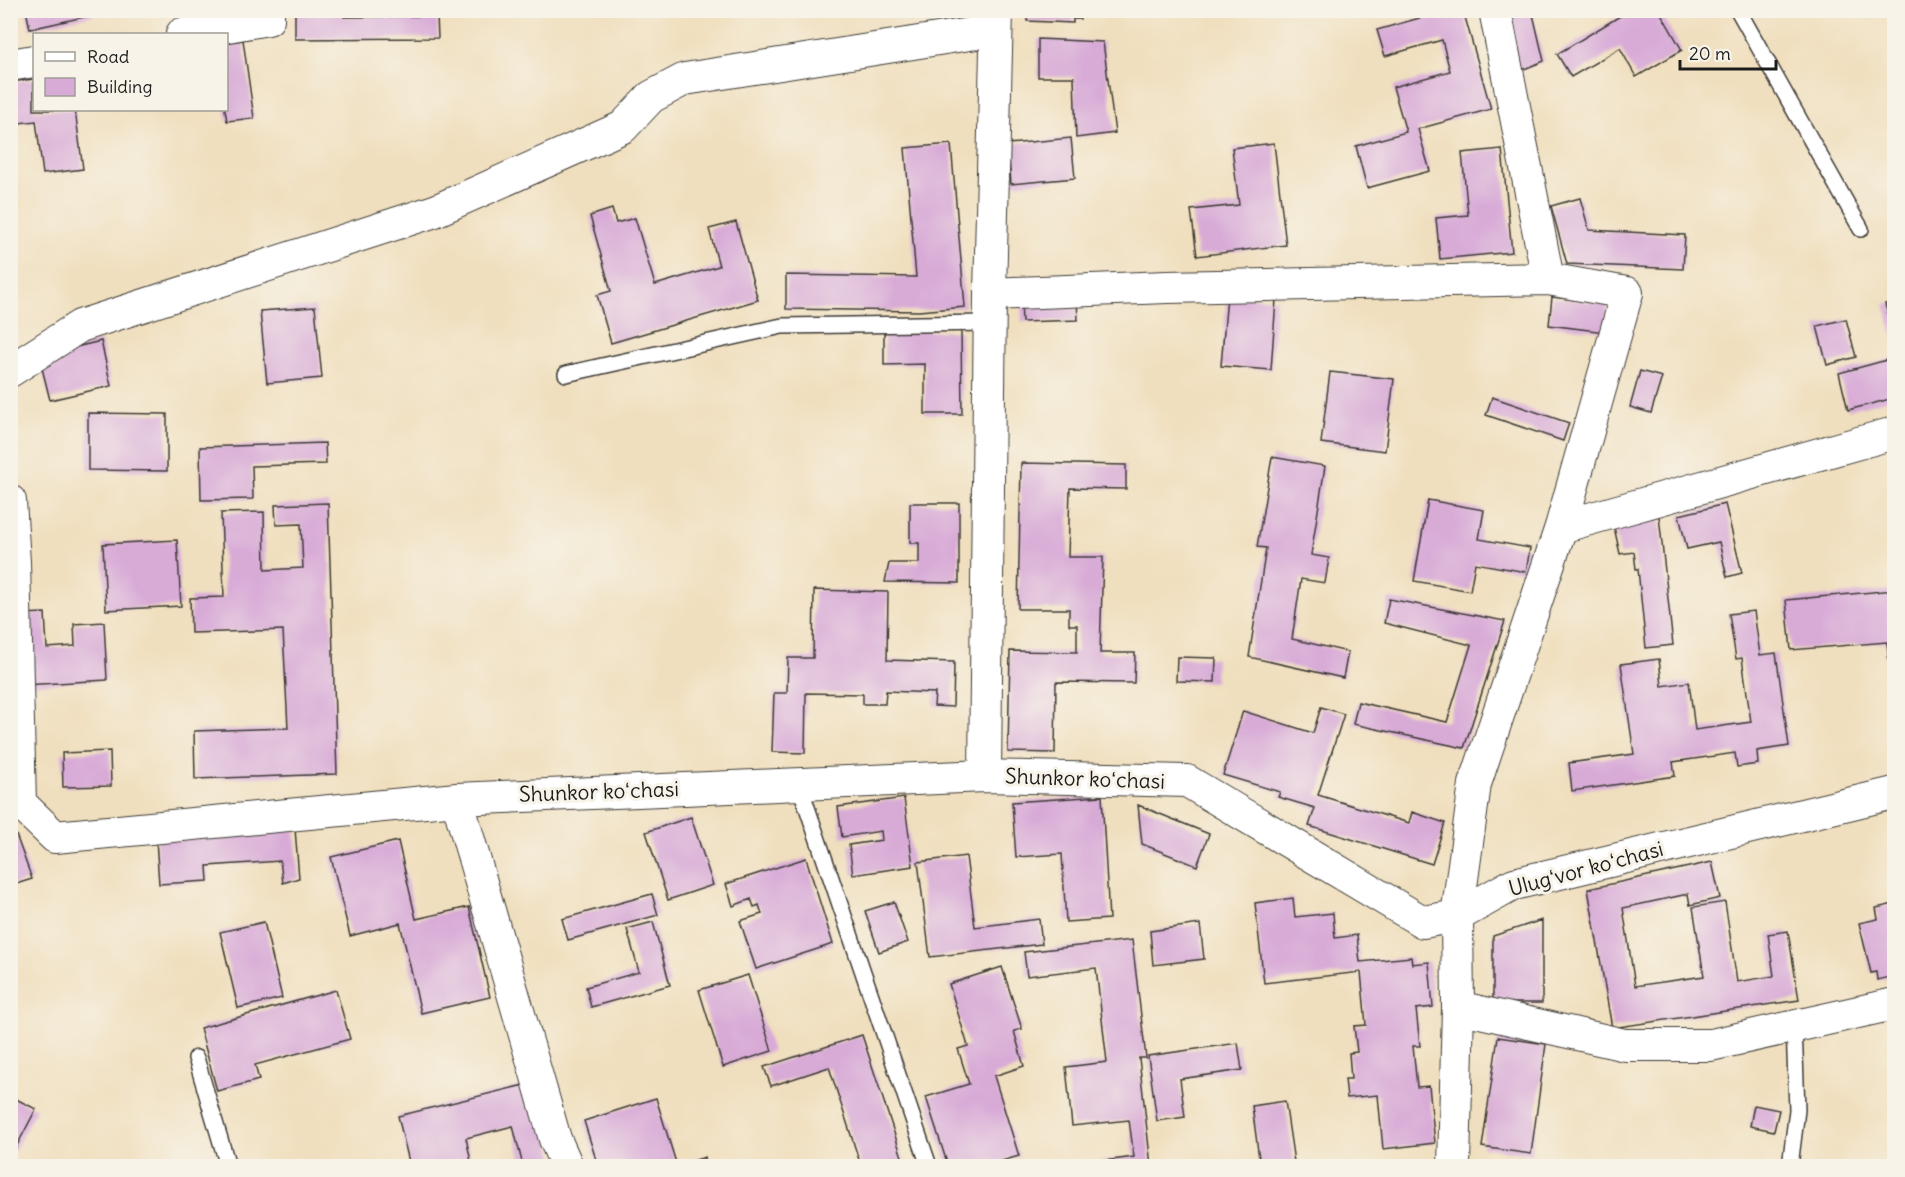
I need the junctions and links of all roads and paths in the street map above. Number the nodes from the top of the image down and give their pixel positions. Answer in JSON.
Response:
{"nodes":[{"id":1,"x":268,"y":10,"type":"edge"},
{"id":2,"x":1495,"y":10,"type":"edge"},
{"id":3,"x":1738,"y":10,"type":"edge"},
{"id":4,"x":996,"y":20,"type":"edge"},
{"id":5,"x":188,"y":33,"type":"edge"},
{"id":6,"x":33,"y":61,"type":"edge"},
{"id":7,"x":10,"y":65,"type":"edge"},
{"id":8,"x":1861,"y":229,"type":"dead end"},
{"id":9,"x":1548,"y":279,"type":"junction"},
{"id":10,"x":990,"y":308,"type":"junction"},
{"id":11,"x":10,"y":371,"type":"edge"},
{"id":12,"x":566,"y":374,"type":"dead end"},
{"id":13,"x":1894,"y":433,"type":"edge"},
{"id":14,"x":10,"y":501,"type":"edge"},
{"id":15,"x":1561,"y":528,"type":"junction"},
{"id":16,"x":985,"y":776,"type":"junction"},
{"id":17,"x":799,"y":784,"type":"junction"},
{"id":18,"x":1894,"y":793,"type":"edge"},
{"id":19,"x":457,"y":799,"type":"junction"},
{"id":20,"x":15,"y":805,"type":"edge"},
{"id":21,"x":1457,"y":916,"type":"junction"},
{"id":22,"x":1894,"y":1004,"type":"edge"},
{"id":23,"x":1458,"y":1007,"type":"junction"},
{"id":24,"x":1794,"y":1026,"type":"junction"},
{"id":25,"x":196,"y":1058,"type":"dead end"},
{"id":26,"x":228,"y":1167,"type":"edge"},
{"id":27,"x":567,"y":1167,"type":"edge"},
{"id":28,"x":929,"y":1167,"type":"edge"},
{"id":29,"x":1454,"y":1167,"type":"edge"},
{"id":30,"x":1790,"y":1167,"type":"edge"}],
"edges":[{"from":1,"to":5,"type":"street"},
{"from":2,"to":9,"type":"street"},
{"from":3,"to":8,"type":"lane"},
{"from":4,"to":10,"type":"street"},
{"from":4,"to":11,"type":"street"},
{"from":6,"to":7,"type":"street"},
{"from":9,"to":10,"type":"street"},
{"from":9,"to":15,"type":"street"},
{"from":10,"to":12,"type":"lane"},
{"from":10,"to":16,"type":"street"},
{"from":13,"to":15,"type":"street"},
{"from":14,"to":20,"type":"street","name":"Shunkor koʻchasi"},
{"from":15,"to":21,"type":"street"},
{"from":16,"to":17,"type":"street","name":"Shunkor koʻchasi"},
{"from":16,"to":21,"type":"street","name":"Shunkor koʻchasi"},
{"from":17,"to":19,"type":"street","name":"Shunkor koʻchasi"},
{"from":17,"to":28,"type":"lane"},
{"from":18,"to":21,"type":"street","name":"Ulugʻvor koʻchasi"},
{"from":19,"to":20,"type":"street","name":"Shunkor koʻchasi"},
{"from":19,"to":27,"type":"street"},
{"from":21,"to":23,"type":"street"},
{"from":22,"to":24,"type":"street"},
{"from":23,"to":24,"type":"street"},
{"from":23,"to":29,"type":"street"},
{"from":24,"to":30,"type":"lane"},
{"from":25,"to":26,"type":"lane"}]}
